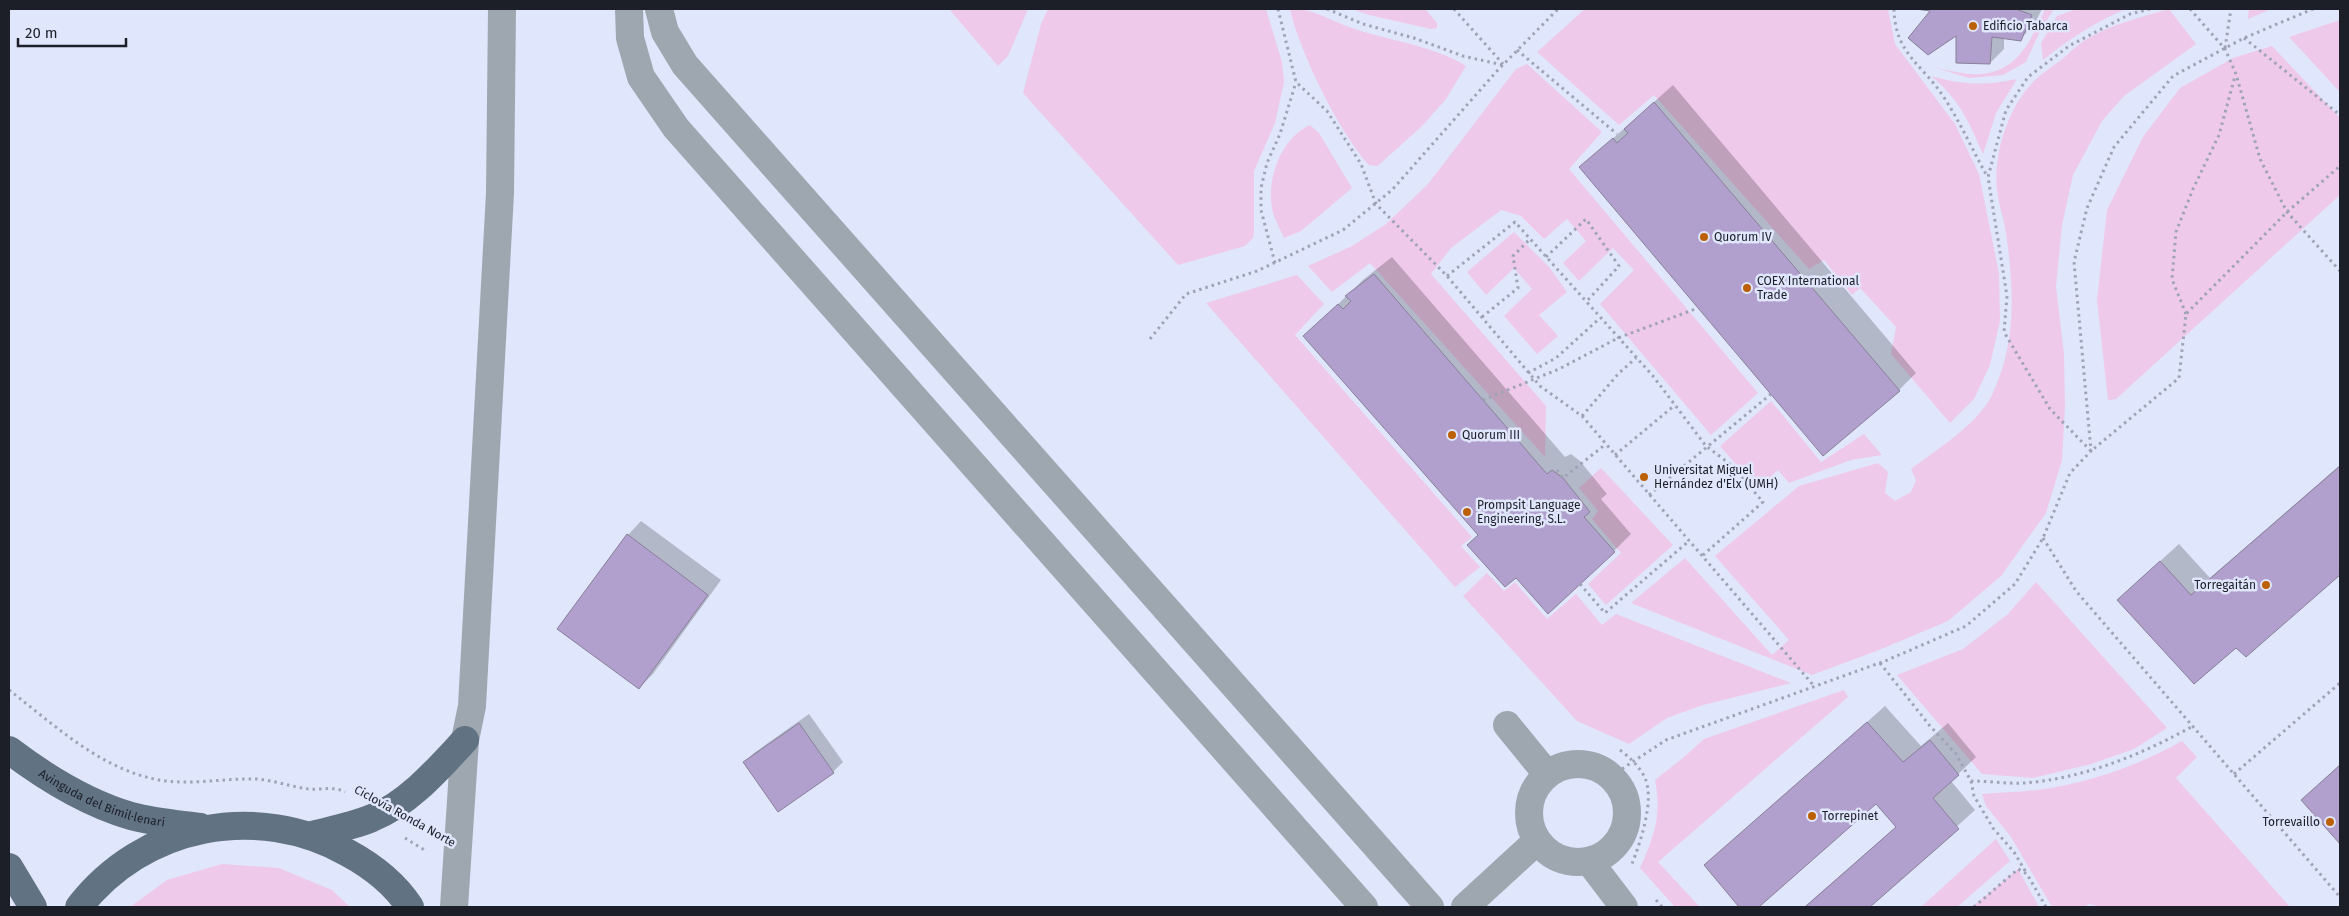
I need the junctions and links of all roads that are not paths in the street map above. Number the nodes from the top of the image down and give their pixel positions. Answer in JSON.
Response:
{"nodes":[{"id":1,"x":502,"y":9,"type":"edge"},
{"id":2,"x":629,"y":9,"type":"edge"},
{"id":3,"x":659,"y":9,"type":"edge"},
{"id":4,"x":1508,"y":725,"type":"dead end"},
{"id":5,"x":466,"y":740,"type":"junction"},
{"id":6,"x":9,"y":750,"type":"edge"},
{"id":7,"x":1548,"y":774,"type":"junction"},
{"id":8,"x":204,"y":828,"type":"junction"},
{"id":9,"x":312,"y":835,"type":"junction"},
{"id":10,"x":1537,"y":841,"type":"junction"},
{"id":11,"x":1589,"y":861,"type":"junction"},
{"id":12,"x":9,"y":867,"type":"edge"},
{"id":13,"x":33,"y":907,"type":"edge"},
{"id":14,"x":79,"y":907,"type":"edge"},
{"id":15,"x":410,"y":907,"type":"edge"},
{"id":16,"x":454,"y":907,"type":"edge"},
{"id":17,"x":1364,"y":907,"type":"edge"},
{"id":18,"x":1430,"y":907,"type":"edge"},
{"id":19,"x":1465,"y":907,"type":"edge"},
{"id":20,"x":1624,"y":907,"type":"edge"}],
"edges":[{"from":1,"to":5,"type":"street"},
{"from":2,"to":17,"type":"street"},
{"from":3,"to":18,"type":"street"},
{"from":4,"to":7,"type":"street"},
{"from":5,"to":9,"type":"main road"},
{"from":5,"to":16,"type":"street"},
{"from":6,"to":8,"type":"main road","name":"Avinguda del Bimil·lenari"},
{"from":7,"to":10,"type":"street"},
{"from":7,"to":11,"type":"street"},
{"from":8,"to":9,"type":"main road"},
{"from":8,"to":14,"type":"main road"},
{"from":9,"to":15,"type":"main road"},
{"from":10,"to":11,"type":"street"},
{"from":10,"to":19,"type":"street"},
{"from":11,"to":20,"type":"street"},
{"from":12,"to":13,"type":"main road"}]}
